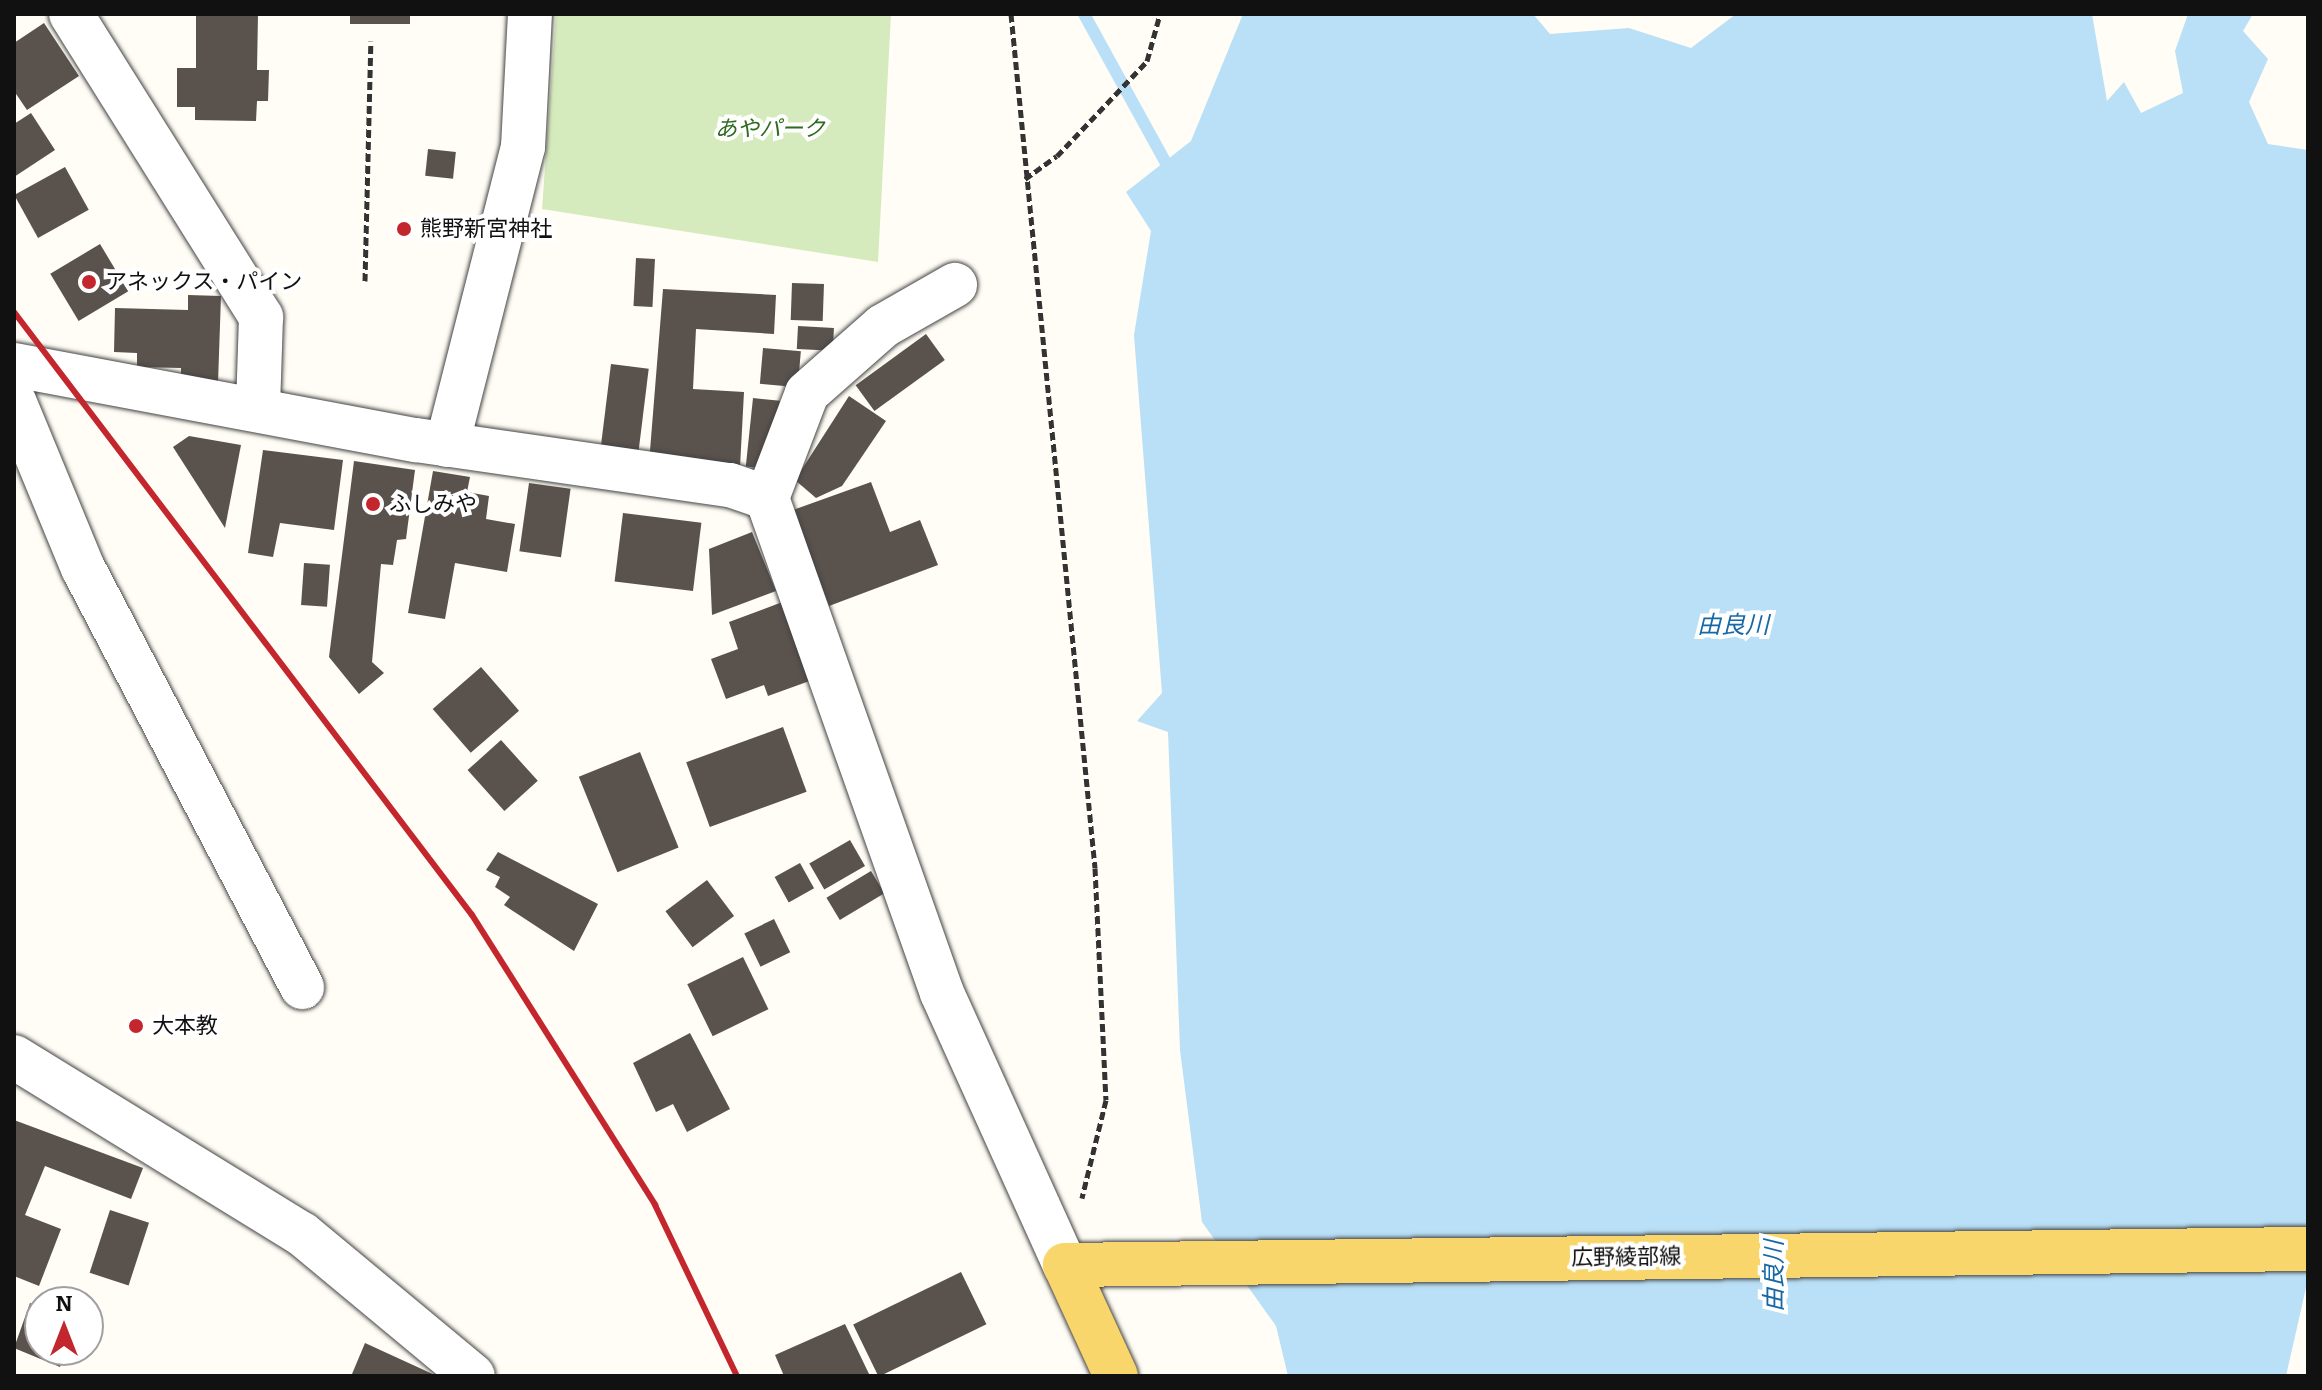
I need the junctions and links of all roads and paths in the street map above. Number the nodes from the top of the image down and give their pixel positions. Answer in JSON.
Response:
{"nodes":[{"id":1,"x":71,"y":14,"type":"edge"},
{"id":2,"x":530,"y":14,"type":"edge"},
{"id":3,"x":1011,"y":14,"type":"edge"},
{"id":4,"x":1160,"y":14,"type":"edge"},
{"id":5,"x":371,"y":41,"type":"dead end"},
{"id":6,"x":1024,"y":179,"type":"junction"},
{"id":7,"x":365,"y":281,"type":"dead end"},
{"id":8,"x":955,"y":285,"type":"dead end"},
{"id":9,"x":14,"y":365,"type":"edge"},
{"id":10,"x":14,"y":401,"type":"edge"},
{"id":11,"x":258,"y":406,"type":"junction"},
{"id":12,"x":447,"y":445,"type":"junction"},
{"id":13,"x":767,"y":498,"type":"junction"},
{"id":14,"x":302,"y":987,"type":"dead end"},
{"id":15,"x":14,"y":1057,"type":"edge"},
{"id":16,"x":2308,"y":1249,"type":"edge"},
{"id":17,"x":1065,"y":1265,"type":"junction"},
{"id":18,"x":473,"y":1376,"type":"edge"},
{"id":19,"x":1116,"y":1376,"type":"edge"}],
"edges":[{"from":1,"to":11,"type":"street"},
{"from":2,"to":12,"type":"street"},
{"from":3,"to":6,"type":"path"},
{"from":4,"to":6,"type":"path"},
{"from":5,"to":7,"type":"path"},
{"from":6,"to":17,"type":"path"},
{"from":8,"to":13,"type":"street"},
{"from":9,"to":11,"type":"street"},
{"from":10,"to":14,"type":"street"},
{"from":11,"to":12,"type":"street"},
{"from":12,"to":13,"type":"street"},
{"from":13,"to":17,"type":"street"},
{"from":15,"to":18,"type":"street"},
{"from":16,"to":17,"type":"main road","name":"広野綾部線"},
{"from":17,"to":19,"type":"main road"}]}
